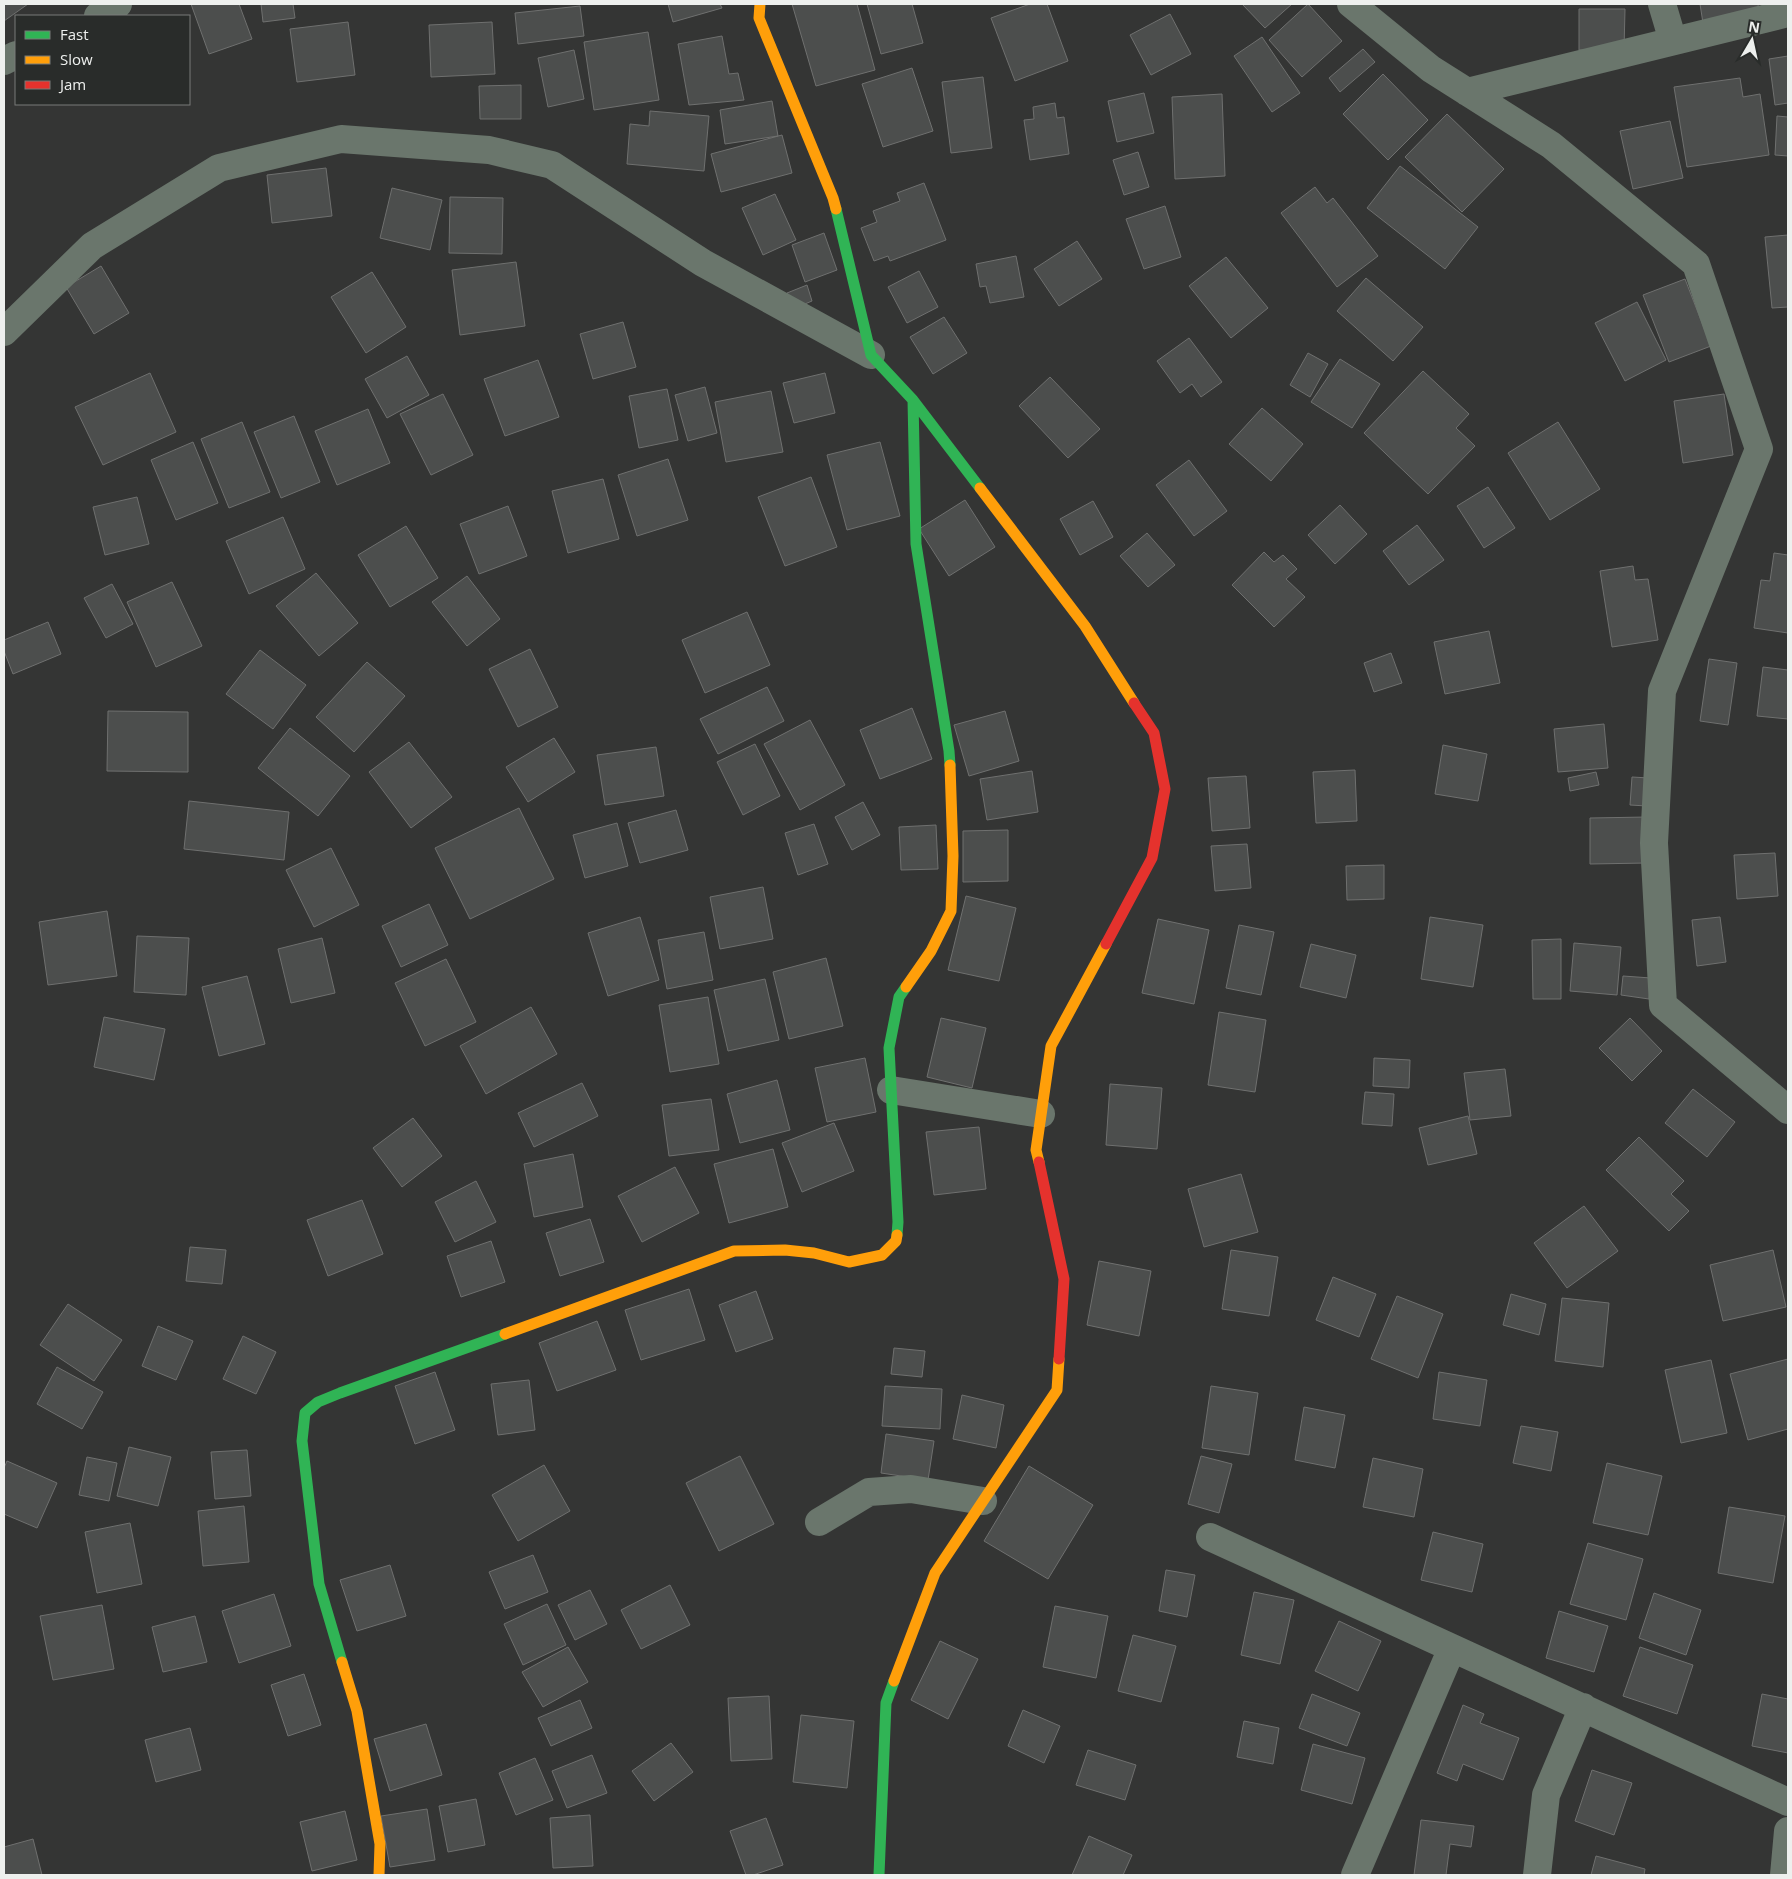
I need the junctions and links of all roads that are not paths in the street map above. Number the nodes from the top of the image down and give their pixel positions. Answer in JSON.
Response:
{"nodes":[{"id":1,"x":118,"y":4,"type":"edge"},
{"id":2,"x":760,"y":4,"type":"edge"},
{"id":3,"x":1351,"y":4,"type":"edge"},
{"id":4,"x":1662,"y":4,"type":"edge"},
{"id":5,"x":1788,"y":13,"type":"edge"},
{"id":6,"x":100,"y":15,"type":"edge"},
{"id":7,"x":1673,"y":41,"type":"junction"},
{"id":8,"x":1467,"y":92,"type":"junction"},
{"id":9,"x":4,"y":332,"type":"edge"},
{"id":10,"x":871,"y":355,"type":"junction"},
{"id":11,"x":913,"y":400,"type":"junction"},
{"id":12,"x":891,"y":1090,"type":"junction"},
{"id":13,"x":1788,"y":1110,"type":"edge"},
{"id":14,"x":1041,"y":1114,"type":"junction"},
{"id":15,"x":983,"y":1501,"type":"junction"},
{"id":16,"x":819,"y":1522,"type":"dead end"},
{"id":17,"x":1210,"y":1537,"type":"dead end"},
{"id":18,"x":1452,"y":1648,"type":"junction"},
{"id":19,"x":1583,"y":1707,"type":"junction"},
{"id":20,"x":1788,"y":1802,"type":"edge"},
{"id":21,"x":1788,"y":1831,"type":"edge"},
{"id":22,"x":379,"y":1875,"type":"edge"},
{"id":23,"x":879,"y":1875,"type":"edge"},
{"id":24,"x":1355,"y":1875,"type":"edge"},
{"id":25,"x":1537,"y":1875,"type":"edge"},
{"id":26,"x":1784,"y":1875,"type":"edge"}],
"edges":[{"from":1,"to":6,"type":"street"},
{"from":2,"to":10,"type":"street"},
{"from":3,"to":8,"type":"street"},
{"from":4,"to":7,"type":"street"},
{"from":5,"to":7,"type":"street"},
{"from":7,"to":8,"type":"street"},
{"from":8,"to":13,"type":"street"},
{"from":9,"to":10,"type":"street"},
{"from":10,"to":11,"type":"street"},
{"from":11,"to":12,"type":"street"},
{"from":11,"to":14,"type":"street"},
{"from":12,"to":14,"type":"street"},
{"from":12,"to":22,"type":"street"},
{"from":14,"to":15,"type":"street"},
{"from":15,"to":16,"type":"street"},
{"from":15,"to":23,"type":"street"},
{"from":17,"to":18,"type":"street"},
{"from":18,"to":19,"type":"street"},
{"from":18,"to":24,"type":"street"},
{"from":19,"to":20,"type":"street"},
{"from":19,"to":25,"type":"street"},
{"from":21,"to":26,"type":"street"}]}
